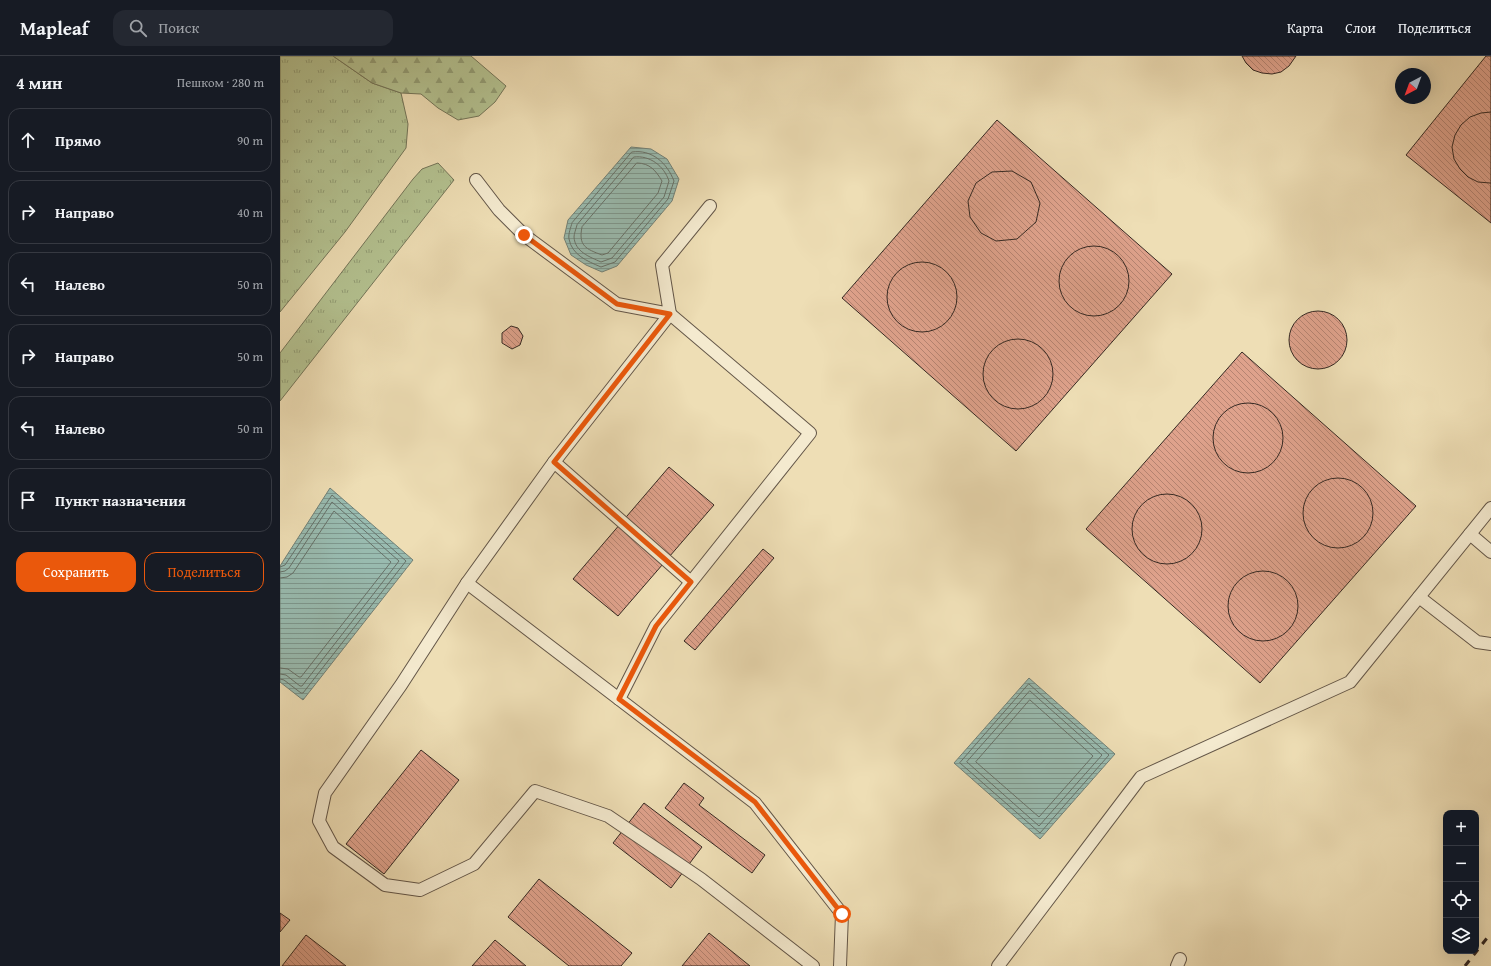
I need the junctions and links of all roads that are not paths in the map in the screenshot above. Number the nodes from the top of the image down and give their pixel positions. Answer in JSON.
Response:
{"nodes":[{"id":1,"x":476,"y":180,"type":"dead end"},
{"id":2,"x":710,"y":206,"type":"dead end"},
{"id":3,"x":670,"y":314,"type":"junction"},
{"id":4,"x":554,"y":462,"type":"junction"},
{"id":5,"x":1491,"y":508,"type":"edge"},
{"id":6,"x":1470,"y":534,"type":"junction"},
{"id":7,"x":1491,"y":552,"type":"edge"},
{"id":8,"x":691,"y":582,"type":"junction"},
{"id":9,"x":467,"y":583,"type":"junction"},
{"id":10,"x":1419,"y":598,"type":"junction"},
{"id":11,"x":1491,"y":644,"type":"edge"},
{"id":12,"x":619,"y":699,"type":"junction"},
{"id":13,"x":813,"y":966,"type":"edge"},
{"id":14,"x":840,"y":966,"type":"edge"},
{"id":15,"x":998,"y":966,"type":"edge"}],
"edges":[{"from":1,"to":3,"type":"lane"},
{"from":2,"to":3,"type":"lane"},
{"from":3,"to":4,"type":"lane"},
{"from":3,"to":8,"type":"lane"},
{"from":4,"to":8,"type":"lane"},
{"from":4,"to":9,"type":"lane"},
{"from":5,"to":6,"type":"lane"},
{"from":6,"to":7,"type":"lane"},
{"from":6,"to":10,"type":"lane"},
{"from":8,"to":12,"type":"lane"},
{"from":9,"to":12,"type":"lane"},
{"from":9,"to":13,"type":"lane"},
{"from":10,"to":11,"type":"lane"},
{"from":10,"to":15,"type":"lane"},
{"from":12,"to":14,"type":"lane"}]}
